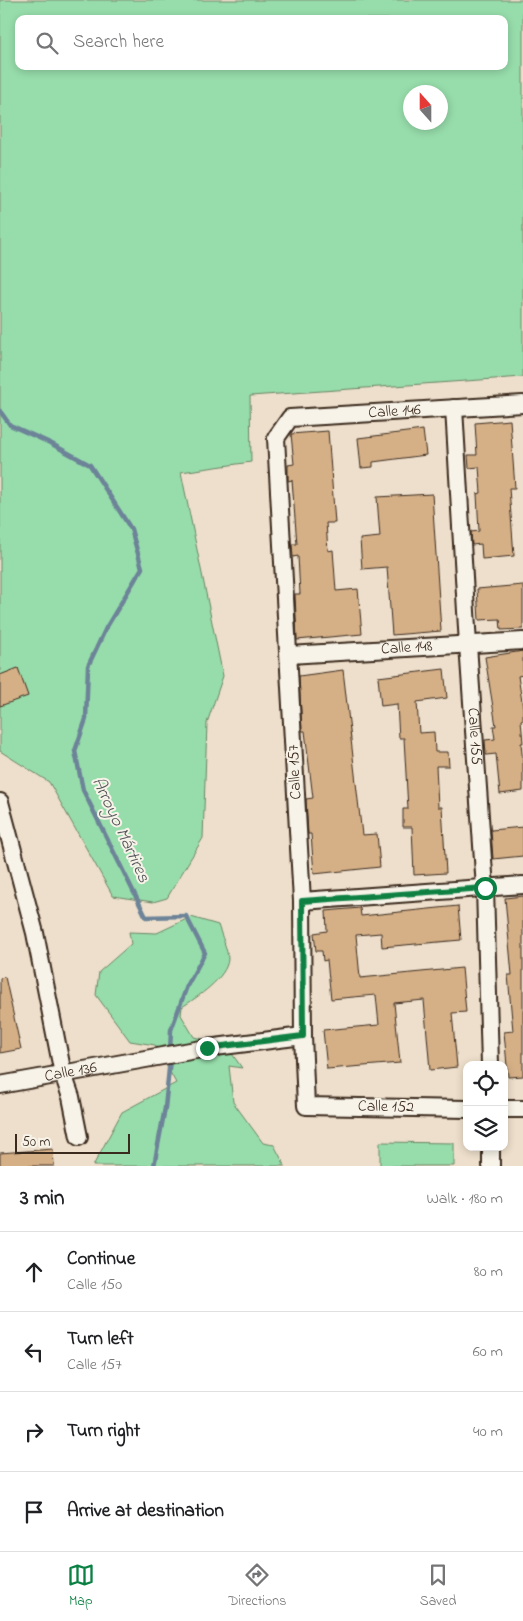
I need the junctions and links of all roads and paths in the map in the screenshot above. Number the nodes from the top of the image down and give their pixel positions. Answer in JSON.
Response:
{"nodes":[{"id":1,"x":523,"y":404,"type":"edge"},
{"id":2,"x":454,"y":408,"type":"junction"},
{"id":3,"x":276,"y":438,"type":"joint"},
{"id":4,"x":523,"y":642,"type":"edge"},
{"id":5,"x":468,"y":645,"type":"junction"},
{"id":6,"x":289,"y":655,"type":"junction"},
{"id":7,"x":0,"y":802,"type":"edge"},
{"id":8,"x":523,"y":885,"type":"edge"},
{"id":9,"x":485,"y":888,"type":"junction"},
{"id":10,"x":302,"y":901,"type":"junction"},
{"id":11,"x":303,"y":1036,"type":"junction"},
{"id":12,"x":490,"y":1061,"type":"edge"},
{"id":13,"x":63,"y":1074,"type":"junction"},
{"id":14,"x":0,"y":1085,"type":"edge"},
{"id":15,"x":306,"y":1106,"type":"joint"},
{"id":16,"x":463,"y":1109,"type":"edge"},
{"id":17,"x":508,"y":1109,"type":"edge"},
{"id":18,"x":523,"y":1110,"type":"edge"},
{"id":19,"x":79,"y":1137,"type":"dead end"},
{"id":20,"x":491,"y":1151,"type":"edge"},
{"id":21,"x":492,"y":1166,"type":"edge"}],
"edges":[{"from":1,"to":2,"type":"street","name":"Calle 146"},
{"from":2,"to":3,"type":"street","name":"Calle 146"},
{"from":2,"to":5,"type":"street","name":"Calle 155"},
{"from":3,"to":6,"type":"street","name":"Calle 157"},
{"from":4,"to":5,"type":"street","name":"Calle 148"},
{"from":5,"to":6,"type":"street","name":"Calle 148"},
{"from":5,"to":9,"type":"street","name":"Calle 155"},
{"from":6,"to":10,"type":"street","name":"Calle 157"},
{"from":7,"to":13,"type":"street"},
{"from":8,"to":9,"type":"street"},
{"from":9,"to":10,"type":"street"},
{"from":9,"to":12,"type":"street","name":"Calle 155"},
{"from":10,"to":11,"type":"street","name":"Calle 157"},
{"from":11,"to":13,"type":"street","name":"Calle 136"},
{"from":11,"to":15,"type":"street","name":"Calle 157"},
{"from":13,"to":14,"type":"street","name":"Calle 136"},
{"from":13,"to":19,"type":"street"},
{"from":15,"to":16,"type":"street","name":"Calle 152"},
{"from":17,"to":18,"type":"street"},
{"from":20,"to":21,"type":"street"}]}
